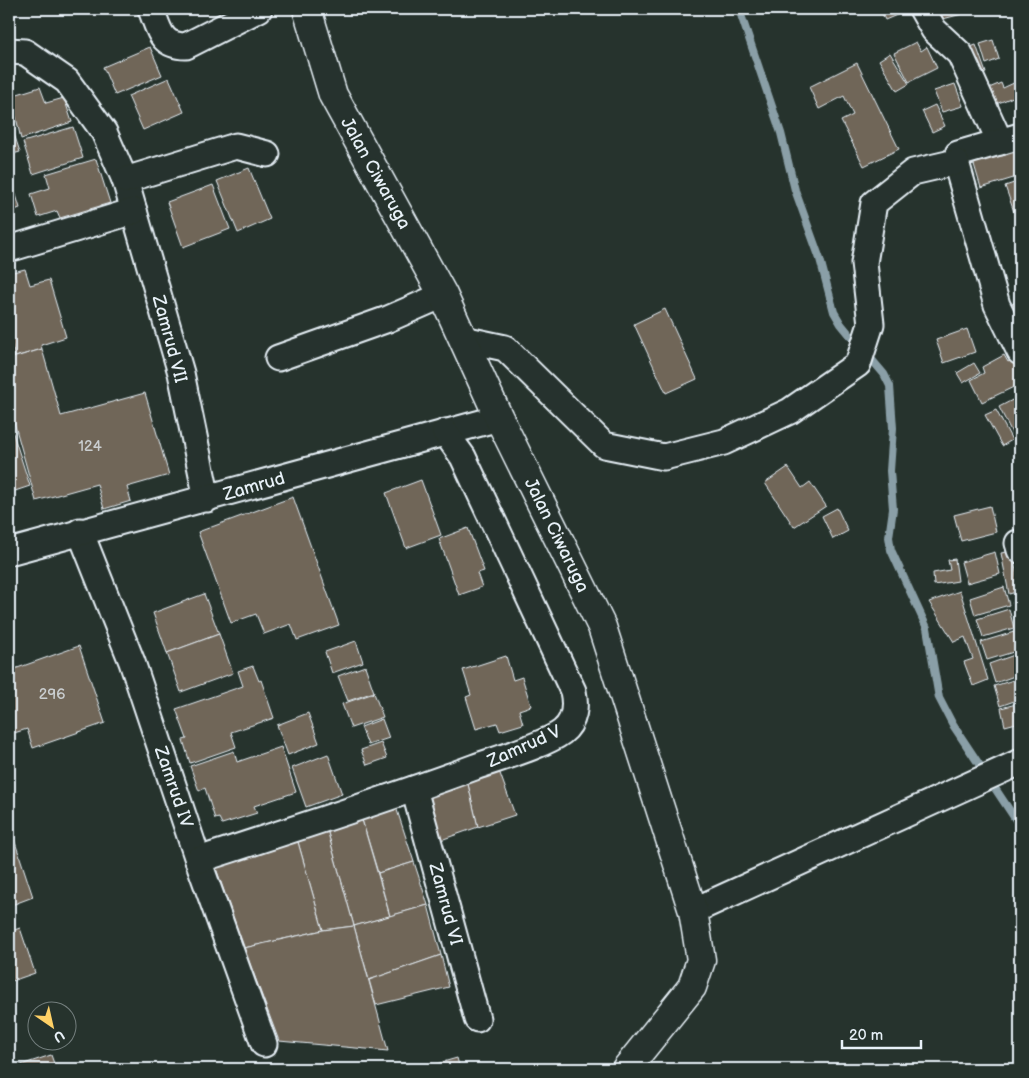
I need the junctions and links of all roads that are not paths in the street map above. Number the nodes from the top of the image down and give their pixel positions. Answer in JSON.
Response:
{"nodes":[{"id":1,"x":151,"y":9,"type":"edge"},
{"id":2,"x":259,"y":9,"type":"edge"},
{"id":3,"x":307,"y":9,"type":"edge"},
{"id":4,"x":922,"y":9,"type":"edge"},
{"id":5,"x":9,"y":51,"type":"edge"},
{"id":6,"x":1010,"y":139,"type":"edge"},
{"id":7,"x":267,"y":154,"type":"dead end"},
{"id":8,"x":956,"y":162,"type":"junction"},
{"id":9,"x":125,"y":180,"type":"junction"},
{"id":10,"x":134,"y":211,"type":"junction"},
{"id":11,"x":9,"y":249,"type":"edge"},
{"id":12,"x":443,"y":295,"type":"junction"},
{"id":13,"x":463,"y":339,"type":"junction"},
{"id":14,"x":1020,"y":352,"type":"edge"},
{"id":15,"x":278,"y":358,"type":"dead end"},
{"id":16,"x":498,"y":418,"type":"junction"},
{"id":17,"x":445,"y":432,"type":"junction"},
{"id":18,"x":207,"y":499,"type":"junction"},
{"id":19,"x":80,"y":532,"type":"junction"},
{"id":20,"x":9,"y":552,"type":"edge"},
{"id":21,"x":1020,"y":762,"type":"edge"},
{"id":22,"x":414,"y":790,"type":"junction"},
{"id":23,"x":198,"y":860,"type":"junction"},
{"id":24,"x":693,"y":911,"type":"junction"},
{"id":25,"x":477,"y":1019,"type":"dead end"},
{"id":26,"x":264,"y":1044,"type":"dead end"},
{"id":27,"x":626,"y":1069,"type":"edge"}],
"edges":[{"from":1,"to":2,"type":"street"},
{"from":3,"to":12,"type":"street","name":"Jalan Ciwaruga"},
{"from":4,"to":6,"type":"street"},
{"from":5,"to":9,"type":"street","name":"Zamrud VII"},
{"from":6,"to":8,"type":"street"},
{"from":7,"to":9,"type":"street"},
{"from":8,"to":13,"type":"street"},
{"from":8,"to":14,"type":"street"},
{"from":9,"to":10,"type":"street","name":"Zamrud VII"},
{"from":10,"to":11,"type":"street"},
{"from":10,"to":18,"type":"street","name":"Zamrud VII"},
{"from":12,"to":13,"type":"street","name":"Jalan Ciwaruga"},
{"from":12,"to":15,"type":"street"},
{"from":13,"to":16,"type":"street","name":"Jalan Ciwaruga"},
{"from":16,"to":17,"type":"street","name":"Zamrud"},
{"from":16,"to":24,"type":"street","name":"Jalan Ciwaruga"},
{"from":17,"to":18,"type":"street","name":"Zamrud"},
{"from":17,"to":22,"type":"street","name":"Zamrud V"},
{"from":18,"to":19,"type":"street","name":"Zamrud"},
{"from":19,"to":20,"type":"street","name":"Zamrud"},
{"from":19,"to":23,"type":"street","name":"Zamrud IV"},
{"from":21,"to":24,"type":"street"},
{"from":22,"to":23,"type":"street","name":"Zamrud V"},
{"from":22,"to":25,"type":"street","name":"Zamrud VI"},
{"from":23,"to":26,"type":"street","name":"Zamrud IV"},
{"from":24,"to":27,"type":"street","name":"Jalan Ciwaruga"}]}
